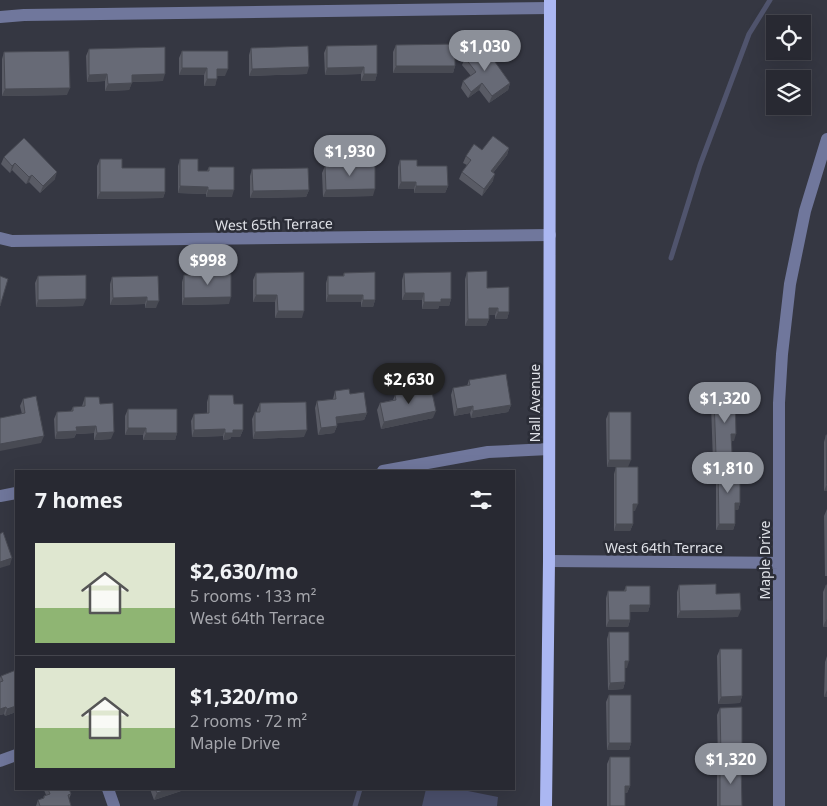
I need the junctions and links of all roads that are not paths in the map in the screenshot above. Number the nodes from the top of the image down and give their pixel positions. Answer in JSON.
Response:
{"nodes":[{"id":1,"x":550,"y":4,"type":"edge"},
{"id":2,"x":0,"y":17,"type":"edge"},
{"id":3,"x":827,"y":140,"type":"edge"},
{"id":4,"x":550,"y":235,"type":"junction"},
{"id":5,"x":0,"y":238,"type":"edge"},
{"id":6,"x":550,"y":449,"type":"junction"},
{"id":7,"x":389,"y":470,"type":"edge"},
{"id":8,"x":15,"y":493,"type":"edge"},
{"id":9,"x":0,"y":496,"type":"edge"},
{"id":10,"x":549,"y":561,"type":"junction"},
{"id":11,"x":779,"y":563,"type":"junction"},
{"id":12,"x":15,"y":755,"type":"edge"},
{"id":13,"x":0,"y":761,"type":"edge"},
{"id":14,"x":108,"y":790,"type":"edge"},
{"id":15,"x":114,"y":806,"type":"edge"},
{"id":16,"x":546,"y":806,"type":"edge"},
{"id":17,"x":779,"y":806,"type":"edge"}],
"edges":[{"from":1,"to":2,"type":"street"},
{"from":1,"to":4,"type":"main road","name":"Nall Avenue"},
{"from":3,"to":11,"type":"street","name":"Maple Drive"},
{"from":4,"to":5,"type":"street","name":"West 65th Terrace"},
{"from":4,"to":6,"type":"main road","name":"Nall Avenue"},
{"from":6,"to":7,"type":"street"},
{"from":6,"to":10,"type":"main road","name":"Nall Avenue"},
{"from":8,"to":9,"type":"street"},
{"from":10,"to":11,"type":"street","name":"West 64th Terrace"},
{"from":10,"to":16,"type":"main road","name":"Nall Avenue"},
{"from":11,"to":17,"type":"street","name":"Maple Drive"},
{"from":12,"to":13,"type":"street"},
{"from":14,"to":15,"type":"street"}]}
